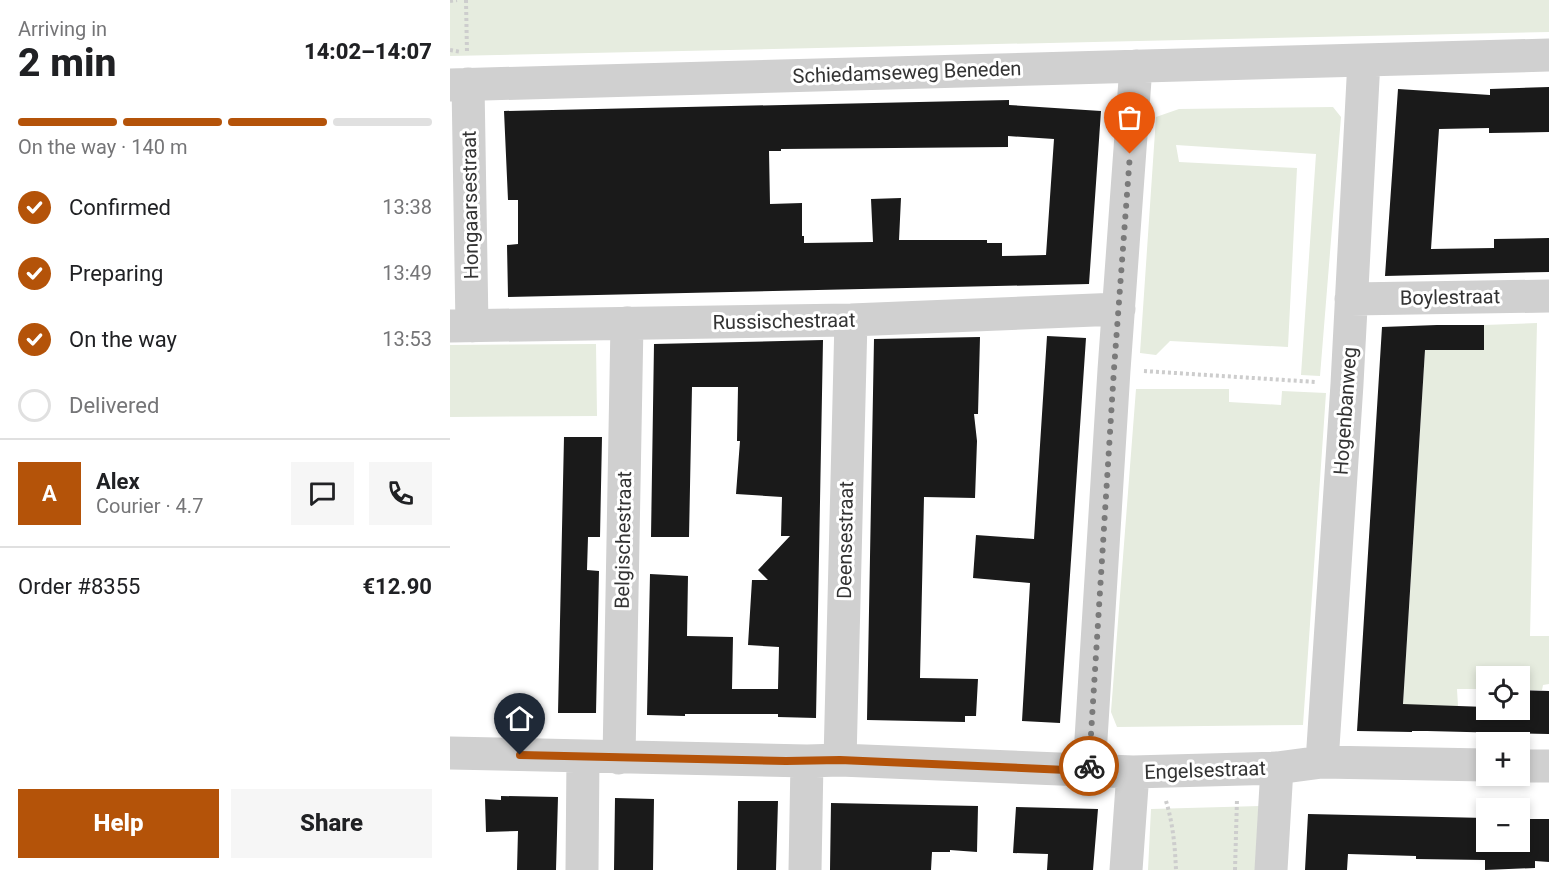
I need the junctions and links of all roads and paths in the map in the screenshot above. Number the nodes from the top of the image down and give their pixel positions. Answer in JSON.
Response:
{"nodes":[{"id":1,"x":457,"y":0,"type":"edge"},
{"id":2,"x":466,"y":0,"type":"edge"},
{"id":3,"x":450,"y":1,"type":"edge"},
{"id":4,"x":1549,"y":55,"type":"edge"},
{"id":5,"x":1364,"y":60,"type":"junction"},
{"id":6,"x":1136,"y":66,"type":"junction"},
{"id":7,"x":461,"y":74,"type":"edge"},
{"id":8,"x":1549,"y":296,"type":"edge"},
{"id":9,"x":1351,"y":299,"type":"junction"},
{"id":10,"x":1119,"y":309,"type":"junction"},
{"id":11,"x":851,"y":320,"type":"junction"},
{"id":12,"x":627,"y":323,"type":"junction"},
{"id":13,"x":461,"y":326,"type":"edge"},
{"id":14,"x":1114,"y":369,"type":"junction"},
{"id":15,"x":1347,"y":384,"type":"junction"},
{"id":16,"x":450,"y":753,"type":"edge"},
{"id":17,"x":583,"y":756,"type":"junction"},
{"id":18,"x":619,"y":758,"type":"junction"},
{"id":19,"x":840,"y":760,"type":"junction"},
{"id":20,"x":807,"y":761,"type":"junction"},
{"id":21,"x":1322,"y":762,"type":"junction"},
{"id":22,"x":1476,"y":765,"type":"edge"},
{"id":23,"x":1530,"y":766,"type":"edge"},
{"id":24,"x":1549,"y":766,"type":"edge"},
{"id":25,"x":1276,"y":768,"type":"junction"},
{"id":26,"x":1237,"y":769,"type":"junction"},
{"id":27,"x":1089,"y":771,"type":"junction"},
{"id":28,"x":1145,"y":772,"type":"junction"},
{"id":29,"x":582,"y":870,"type":"edge"},
{"id":30,"x":805,"y":870,"type":"edge"},
{"id":31,"x":1126,"y":870,"type":"edge"},
{"id":32,"x":1176,"y":870,"type":"edge"},
{"id":33,"x":1235,"y":870,"type":"edge"},
{"id":34,"x":1271,"y":870,"type":"edge"}],
"edges":[{"from":1,"to":3,"type":"path"},
{"from":2,"to":7,"type":"path"},
{"from":4,"to":5,"type":"street","name":"Schiedamseweg Beneden"},
{"from":5,"to":6,"type":"street","name":"Schiedamseweg Beneden"},
{"from":5,"to":9,"type":"street","name":"Hogenbanweg"},
{"from":6,"to":7,"type":"street","name":"Schiedamseweg Beneden"},
{"from":6,"to":10,"type":"street"},
{"from":7,"to":13,"type":"street","name":"Hongaarsestraat"},
{"from":8,"to":9,"type":"street","name":"Boylestraat"},
{"from":9,"to":15,"type":"street","name":"Hogenbanweg"},
{"from":10,"to":11,"type":"street","name":"Russischestraat"},
{"from":10,"to":14,"type":"street"},
{"from":11,"to":12,"type":"street","name":"Russischestraat"},
{"from":11,"to":19,"type":"street","name":"Deensestraat"},
{"from":12,"to":13,"type":"street","name":"Russischestraat"},
{"from":12,"to":18,"type":"street","name":"Belgischestraat"},
{"from":14,"to":15,"type":"path"},
{"from":14,"to":27,"type":"street"},
{"from":15,"to":21,"type":"street","name":"Hogenbanweg"},
{"from":16,"to":17,"type":"street","name":"Engelsestraat"},
{"from":17,"to":18,"type":"street","name":"Engelsestraat"},
{"from":17,"to":29,"type":"street"},
{"from":18,"to":20,"type":"street","name":"Engelsestraat"},
{"from":19,"to":20,"type":"street","name":"Engelsestraat"},
{"from":19,"to":27,"type":"street","name":"Engelsestraat"},
{"from":20,"to":30,"type":"street"},
{"from":21,"to":22,"type":"street","name":"Engelsestraat"},
{"from":21,"to":25,"type":"street","name":"Engelsestraat"},
{"from":23,"to":24,"type":"street"},
{"from":25,"to":26,"type":"street","name":"Engelsestraat"},
{"from":25,"to":34,"type":"street"},
{"from":26,"to":28,"type":"street","name":"Engelsestraat"},
{"from":26,"to":33,"type":"path"},
{"from":27,"to":28,"type":"street","name":"Engelsestraat"},
{"from":28,"to":31,"type":"street"},
{"from":28,"to":32,"type":"path"}]}
